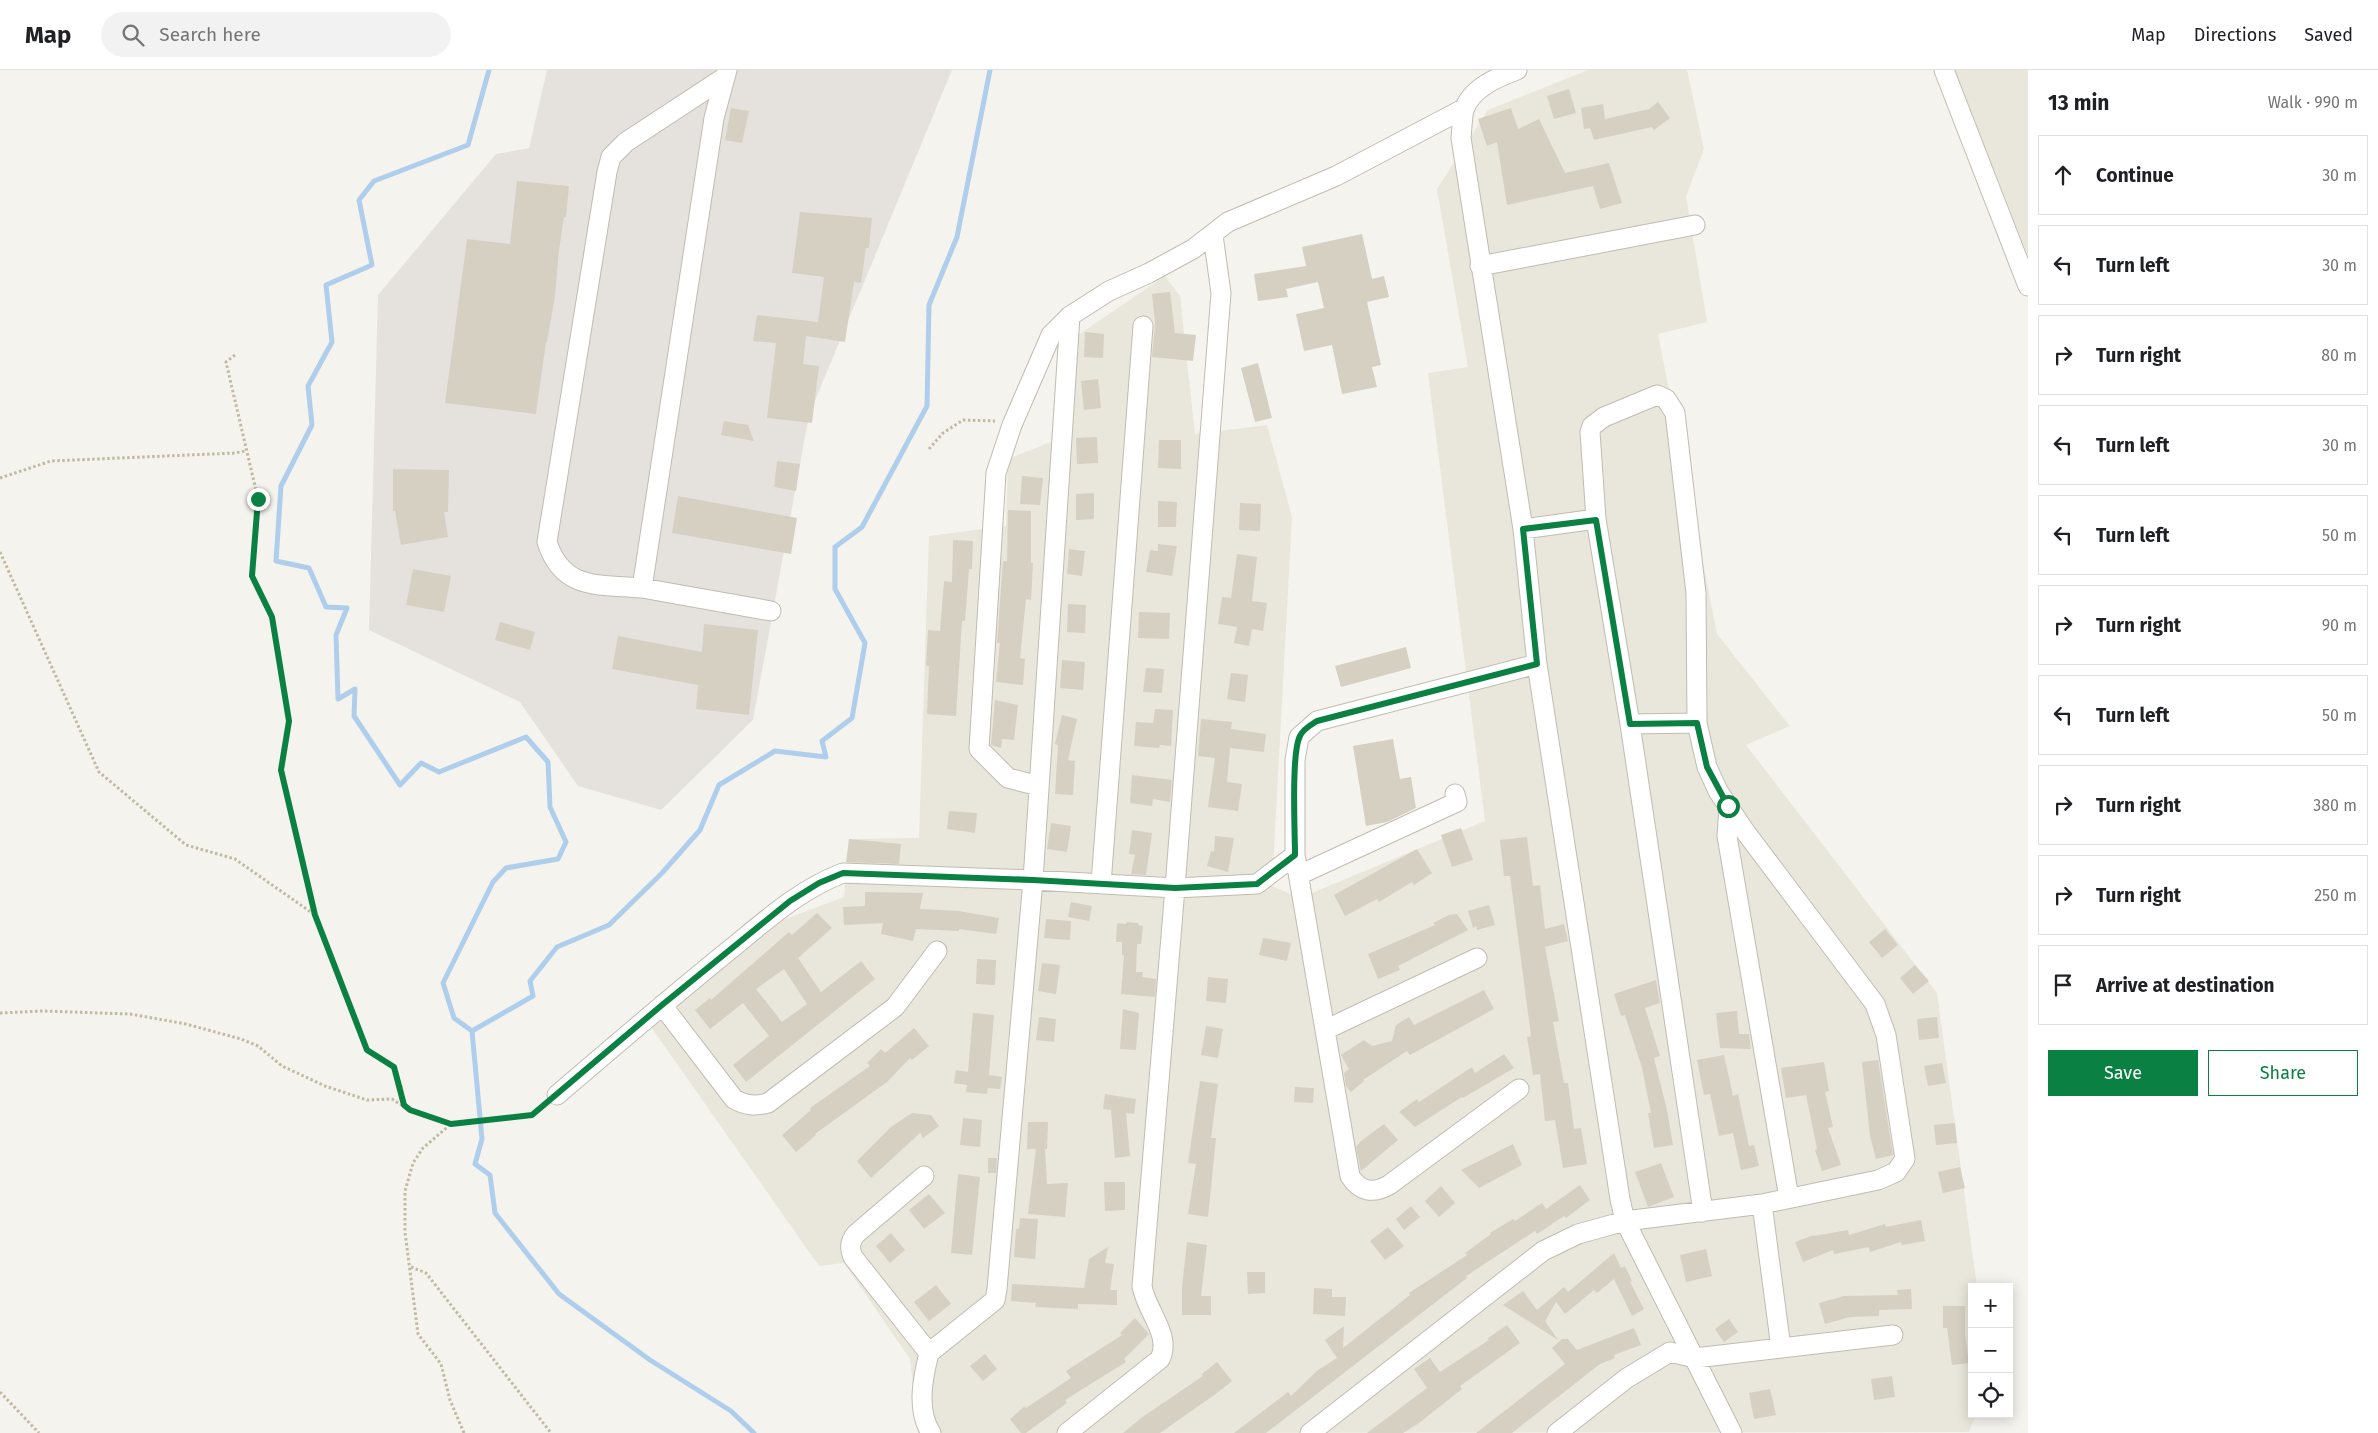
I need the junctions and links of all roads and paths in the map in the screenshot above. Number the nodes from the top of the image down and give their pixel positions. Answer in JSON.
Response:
{"nodes":[{"id":1,"x":1517,"y":70,"type":"edge"},
{"id":2,"x":1944,"y":70,"type":"edge"},
{"id":3,"x":726,"y":74,"type":"edge"},
{"id":4,"x":1465,"y":108,"type":"junction"},
{"id":5,"x":1695,"y":225,"type":"dead end"},
{"id":6,"x":1213,"y":235,"type":"junction"},
{"id":7,"x":1480,"y":266,"type":"junction"},
{"id":8,"x":2028,"y":286,"type":"edge"},
{"id":9,"x":1070,"y":316,"type":"junction"},
{"id":10,"x":1143,"y":326,"type":"dead end"},
{"id":11,"x":234,"y":355,"type":"dead end"},
{"id":12,"x":1012,"y":425,"type":"junction"},
{"id":13,"x":929,"y":449,"type":"dead end"},
{"id":14,"x":245,"y":450,"type":"junction"},
{"id":15,"x":0,"y":478,"type":"edge"},
{"id":16,"x":1596,"y":520,"type":"junction"},
{"id":17,"x":1523,"y":529,"type":"junction"},
{"id":18,"x":0,"y":552,"type":"edge"},
{"id":19,"x":642,"y":588,"type":"junction"},
{"id":20,"x":771,"y":611,"type":"dead end"},
{"id":21,"x":1537,"y":664,"type":"junction"},
{"id":22,"x":1697,"y":723,"type":"junction"},
{"id":23,"x":1630,"y":724,"type":"junction"},
{"id":24,"x":1039,"y":786,"type":"junction"},
{"id":25,"x":1455,"y":794,"type":"dead end"},
{"id":26,"x":1728,"y":806,"type":"junction"},
{"id":27,"x":1295,"y":855,"type":"junction"},
{"id":28,"x":1299,"y":875,"type":"junction"},
{"id":29,"x":1033,"y":880,"type":"junction"},
{"id":30,"x":1101,"y":884,"type":"junction"},
{"id":31,"x":1175,"y":888,"type":"junction"},
{"id":32,"x":315,"y":915,"type":"junction"},
{"id":33,"x":938,"y":951,"type":"dead end"},
{"id":34,"x":1477,"y":958,"type":"dead end"},
{"id":35,"x":662,"y":1005,"type":"junction"},
{"id":36,"x":0,"y":1013,"type":"edge"},
{"id":37,"x":1325,"y":1030,"type":"junction"},
{"id":38,"x":1519,"y":1089,"type":"dead end"},
{"id":39,"x":557,"y":1095,"type":"joint"},
{"id":40,"x":404,"y":1105,"type":"junction"},
{"id":41,"x":451,"y":1124,"type":"junction"},
{"id":42,"x":924,"y":1176,"type":"dead end"},
{"id":43,"x":1789,"y":1198,"type":"junction"},
{"id":44,"x":1762,"y":1204,"type":"junction"},
{"id":45,"x":1703,"y":1212,"type":"junction"},
{"id":46,"x":1625,"y":1221,"type":"junction"},
{"id":47,"x":410,"y":1267,"type":"junction"},
{"id":48,"x":1893,"y":1335,"type":"dead end"},
{"id":49,"x":1781,"y":1348,"type":"junction"},
{"id":50,"x":929,"y":1353,"type":"junction"},
{"id":51,"x":1695,"y":1358,"type":"junction"},
{"id":52,"x":0,"y":1392,"type":"edge"},
{"id":53,"x":39,"y":1433,"type":"edge"},
{"id":54,"x":464,"y":1433,"type":"edge"},
{"id":55,"x":551,"y":1433,"type":"edge"},
{"id":56,"x":931,"y":1433,"type":"edge"},
{"id":57,"x":1067,"y":1433,"type":"edge"},
{"id":58,"x":1310,"y":1433,"type":"edge"},
{"id":59,"x":1557,"y":1433,"type":"edge"},
{"id":60,"x":1732,"y":1433,"type":"edge"}],
"edges":[{"from":1,"to":4,"type":"street"},
{"from":2,"to":8,"type":"street"},
{"from":3,"to":19,"type":"street"},
{"from":3,"to":19,"type":"street"},
{"from":4,"to":6,"type":"street"},
{"from":4,"to":7,"type":"street"},
{"from":5,"to":7,"type":"street"},
{"from":6,"to":9,"type":"street"},
{"from":6,"to":31,"type":"street"},
{"from":7,"to":17,"type":"street"},
{"from":9,"to":12,"type":"street"},
{"from":9,"to":24,"type":"street"},
{"from":10,"to":30,"type":"street"},
{"from":11,"to":14,"type":"path"},
{"from":12,"to":13,"type":"path"},
{"from":12,"to":24,"type":"street"},
{"from":14,"to":15,"type":"path"},
{"from":14,"to":32,"type":"path"},
{"from":16,"to":17,"type":"street"},
{"from":16,"to":22,"type":"street"},
{"from":16,"to":23,"type":"street"},
{"from":17,"to":21,"type":"street"},
{"from":18,"to":32,"type":"path"},
{"from":19,"to":20,"type":"street"},
{"from":21,"to":27,"type":"street"},
{"from":21,"to":46,"type":"street"},
{"from":22,"to":23,"type":"street"},
{"from":22,"to":26,"type":"street"},
{"from":23,"to":45,"type":"street"},
{"from":24,"to":29,"type":"street"},
{"from":25,"to":28,"type":"street"},
{"from":26,"to":43,"type":"street"},
{"from":26,"to":43,"type":"street"},
{"from":27,"to":28,"type":"street"},
{"from":27,"to":31,"type":"street"},
{"from":28,"to":37,"type":"street"},
{"from":29,"to":30,"type":"street"},
{"from":29,"to":35,"type":"street"},
{"from":29,"to":50,"type":"street"},
{"from":30,"to":31,"type":"street"},
{"from":31,"to":57,"type":"street"},
{"from":32,"to":40,"type":"path"},
{"from":33,"to":35,"type":"street"},
{"from":34,"to":37,"type":"street"},
{"from":35,"to":39,"type":"street"},
{"from":36,"to":40,"type":"path"},
{"from":37,"to":38,"type":"street"},
{"from":39,"to":41,"type":"path"},
{"from":40,"to":41,"type":"path"},
{"from":41,"to":47,"type":"path"},
{"from":42,"to":50,"type":"street"},
{"from":43,"to":44,"type":"street"},
{"from":44,"to":45,"type":"street"},
{"from":44,"to":49,"type":"street"},
{"from":45,"to":46,"type":"street"},
{"from":46,"to":51,"type":"street"},
{"from":46,"to":58,"type":"street"},
{"from":47,"to":54,"type":"path"},
{"from":47,"to":55,"type":"path"},
{"from":48,"to":49,"type":"street"},
{"from":49,"to":51,"type":"street"},
{"from":50,"to":56,"type":"street"},
{"from":51,"to":59,"type":"street"},
{"from":51,"to":60,"type":"street"},
{"from":52,"to":53,"type":"path"}]}
